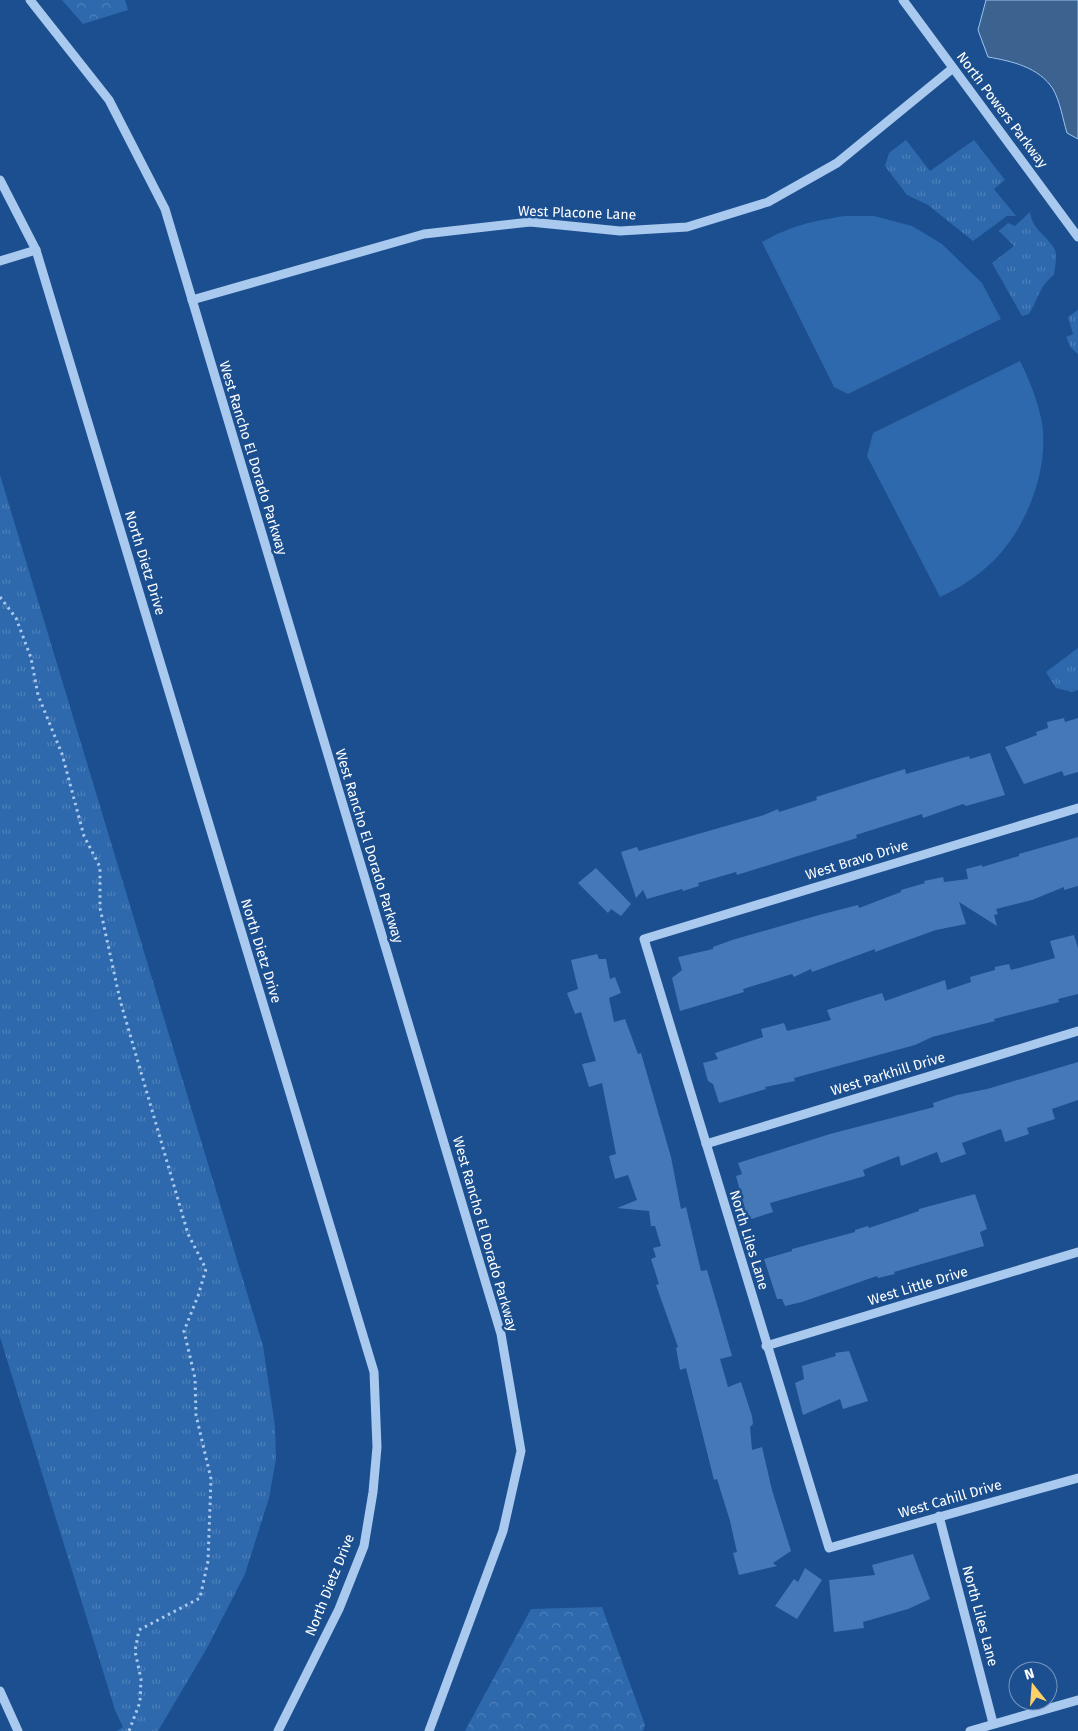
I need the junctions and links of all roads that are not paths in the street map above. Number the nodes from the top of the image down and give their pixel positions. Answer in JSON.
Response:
{"nodes":[{"id":1,"x":30,"y":0,"type":"edge"},
{"id":2,"x":903,"y":0,"type":"edge"},
{"id":3,"x":953,"y":68,"type":"junction"},
{"id":4,"x":0,"y":180,"type":"edge"},
{"id":5,"x":1078,"y":236,"type":"edge"},
{"id":6,"x":36,"y":250,"type":"junction"},
{"id":7,"x":0,"y":261,"type":"edge"},
{"id":8,"x":192,"y":300,"type":"junction"},
{"id":9,"x":1078,"y":808,"type":"edge"},
{"id":10,"x":644,"y":939,"type":"joint"},
{"id":11,"x":1078,"y":1031,"type":"edge"},
{"id":12,"x":706,"y":1144,"type":"junction"},
{"id":13,"x":1078,"y":1252,"type":"edge"},
{"id":14,"x":766,"y":1346,"type":"junction"},
{"id":15,"x":1078,"y":1478,"type":"edge"},
{"id":16,"x":939,"y":1516,"type":"junction"},
{"id":17,"x":829,"y":1548,"type":"joint"},
{"id":18,"x":0,"y":1691,"type":"edge"},
{"id":19,"x":1078,"y":1700,"type":"edge"},
{"id":20,"x":993,"y":1723,"type":"junction"},
{"id":21,"x":18,"y":1731,"type":"edge"},
{"id":22,"x":278,"y":1731,"type":"edge"},
{"id":23,"x":429,"y":1731,"type":"edge"},
{"id":24,"x":970,"y":1731,"type":"edge"}],
"edges":[{"from":1,"to":8,"type":"street","name":"West Rancho El Dorado Parkway"},
{"from":2,"to":3,"type":"street","name":"North Powers Parkway"},
{"from":3,"to":5,"type":"street","name":"North Powers Parkway"},
{"from":3,"to":8,"type":"street","name":"West Placone Lane"},
{"from":4,"to":6,"type":"street","name":"North Dietz Drive"},
{"from":6,"to":7,"type":"street"},
{"from":6,"to":22,"type":"street","name":"North Dietz Drive"},
{"from":8,"to":23,"type":"street","name":"West Rancho El Dorado Parkway"},
{"from":9,"to":10,"type":"street","name":"West Bravo Drive"},
{"from":10,"to":12,"type":"street","name":"North Liles Lane"},
{"from":11,"to":12,"type":"street","name":"West Parkhill Drive"},
{"from":12,"to":14,"type":"street","name":"North Liles Lane"},
{"from":13,"to":14,"type":"street","name":"West Little Drive"},
{"from":14,"to":17,"type":"street","name":"North Liles Lane"},
{"from":15,"to":16,"type":"street","name":"West Cahill Drive"},
{"from":16,"to":17,"type":"street","name":"West Cahill Drive"},
{"from":16,"to":20,"type":"street","name":"North Liles Lane"},
{"from":18,"to":21,"type":"street"},
{"from":19,"to":20,"type":"street"},
{"from":20,"to":24,"type":"street"}]}
